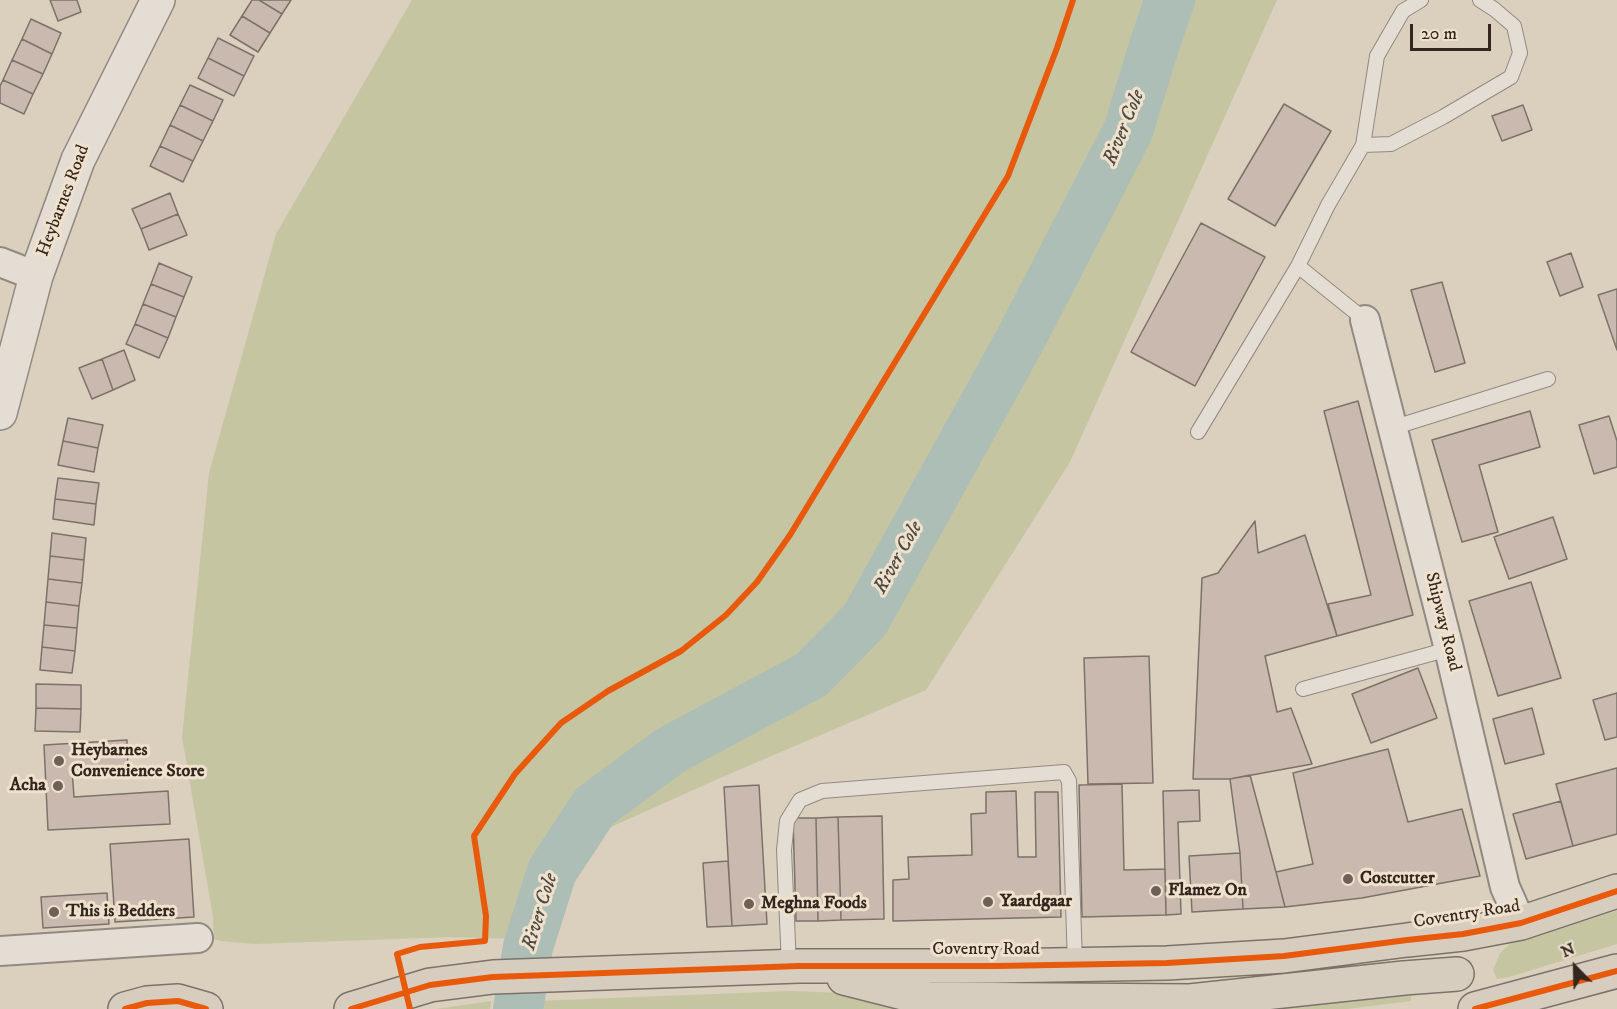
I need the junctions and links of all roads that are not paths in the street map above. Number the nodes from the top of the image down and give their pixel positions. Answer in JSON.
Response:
{"nodes":[{"id":1,"x":158,"y":0,"type":"edge"},
{"id":2,"x":1420,"y":0,"type":"edge"},
{"id":3,"x":1480,"y":0,"type":"edge"},
{"id":4,"x":1363,"y":145,"type":"junction"},
{"id":5,"x":0,"y":262,"type":"edge"},
{"id":6,"x":1298,"y":266,"type":"junction"},
{"id":7,"x":36,"y":276,"type":"junction"},
{"id":8,"x":1365,"y":320,"type":"joint"},
{"id":9,"x":1548,"y":379,"type":"dead end"},
{"id":10,"x":0,"y":413,"type":"edge"},
{"id":11,"x":1392,"y":428,"type":"junction"},
{"id":12,"x":1198,"y":432,"type":"dead end"},
{"id":13,"x":1449,"y":649,"type":"junction"},
{"id":14,"x":1303,"y":689,"type":"dead end"},
{"id":15,"x":1617,"y":891,"type":"edge"},
{"id":16,"x":1521,"y":923,"type":"junction"},
{"id":17,"x":1463,"y":934,"type":"junction"},
{"id":18,"x":198,"y":938,"type":"dead end"},
{"id":19,"x":0,"y":951,"type":"edge"},
{"id":20,"x":1075,"y":964,"type":"junction"},
{"id":21,"x":794,"y":966,"type":"junction"},
{"id":22,"x":1617,"y":971,"type":"edge"},
{"id":23,"x":1457,"y":974,"type":"junction"},
{"id":24,"x":125,"y":1009,"type":"edge"},
{"id":25,"x":206,"y":1009,"type":"edge"},
{"id":26,"x":351,"y":1009,"type":"edge"},
{"id":27,"x":1463,"y":1009,"type":"edge"},
{"id":28,"x":1475,"y":1009,"type":"edge"}],
"edges":[{"from":1,"to":7,"type":"street","name":"Heybarnes Road"},
{"from":2,"to":4,"type":"lane"},
{"from":3,"to":4,"type":"lane"},
{"from":4,"to":6,"type":"lane"},
{"from":5,"to":7,"type":"street"},
{"from":6,"to":8,"type":"lane"},
{"from":6,"to":12,"type":"lane"},
{"from":7,"to":10,"type":"street","name":"Heybarnes Road"},
{"from":8,"to":11,"type":"street","name":"Shipway Road"},
{"from":9,"to":11,"type":"lane"},
{"from":11,"to":13,"type":"street","name":"Shipway Road"},
{"from":13,"to":14,"type":"lane"},
{"from":13,"to":16,"type":"street","name":"Shipway Road"},
{"from":15,"to":16,"type":"highway","name":"Coventry Road"},
{"from":16,"to":17,"type":"highway","name":"Coventry Road"},
{"from":17,"to":20,"type":"highway","name":"Coventry Road"},
{"from":17,"to":23,"type":"highway"},
{"from":18,"to":19,"type":"street"},
{"from":20,"to":21,"type":"highway","name":"Coventry Road"},
{"from":20,"to":21,"type":"lane"},
{"from":21,"to":23,"type":"highway"},
{"from":21,"to":26,"type":"highway","name":"Coventry Road"},
{"from":22,"to":28,"type":"highway"},
{"from":23,"to":27,"type":"highway"},
{"from":24,"to":25,"type":"highway"}]}
